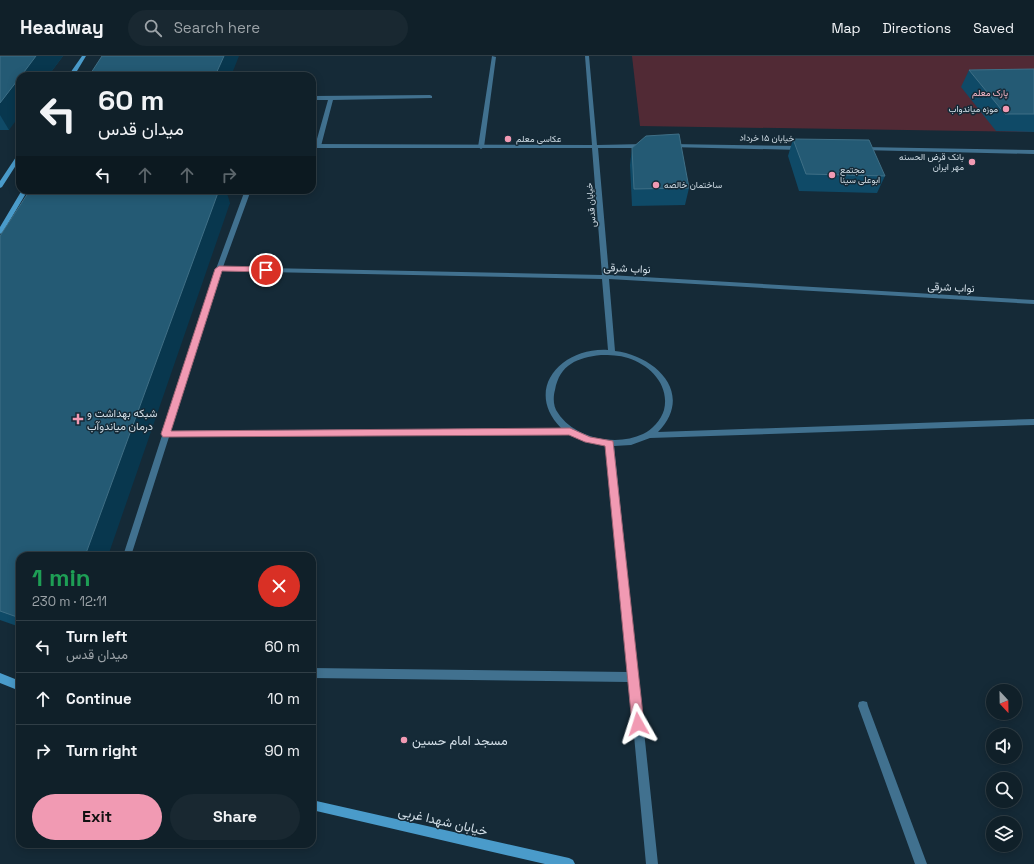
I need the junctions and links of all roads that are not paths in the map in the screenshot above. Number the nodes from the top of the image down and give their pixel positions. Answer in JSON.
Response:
{"nodes":[{"id":1,"x":84,"y":56,"type":"edge"},
{"id":2,"x":587,"y":56,"type":"edge"},
{"id":3,"x":494,"y":58,"type":"dead end"},
{"id":4,"x":74,"y":72,"type":"edge"},
{"id":5,"x":430,"y":97,"type":"dead end"},
{"id":6,"x":316,"y":98,"type":"edge"},
{"id":7,"x":331,"y":98,"type":"junction"},
{"id":8,"x":316,"y":143,"type":"edge"},
{"id":9,"x":316,"y":146,"type":"edge"},
{"id":10,"x":595,"y":146,"type":"junction"},
{"id":11,"x":652,"y":146,"type":"edge"},
{"id":12,"x":667,"y":146,"type":"edge"},
{"id":13,"x":481,"y":147,"type":"junction"},
{"id":14,"x":807,"y":148,"type":"edge"},
{"id":15,"x":854,"y":149,"type":"edge"},
{"id":16,"x":1034,"y":152,"type":"edge"},
{"id":17,"x":16,"y":161,"type":"edge"},
{"id":18,"x":0,"y":186,"type":"edge"},
{"id":19,"x":23,"y":194,"type":"edge"},
{"id":20,"x":247,"y":194,"type":"edge"},
{"id":21,"x":0,"y":232,"type":"edge"},
{"id":22,"x":219,"y":269,"type":"junction"},
{"id":23,"x":606,"y":276,"type":"junction"},
{"id":24,"x":1034,"y":302,"type":"edge"},
{"id":25,"x":612,"y":353,"type":"junction"},
{"id":26,"x":1034,"y":422,"type":"edge"},
{"id":27,"x":570,"y":431,"type":"junction"},
{"id":28,"x":166,"y":434,"type":"junction"},
{"id":29,"x":648,"y":435,"type":"junction"},
{"id":30,"x":610,"y":444,"type":"junction"},
{"id":31,"x":128,"y":552,"type":"edge"},
{"id":32,"x":316,"y":673,"type":"edge"},
{"id":33,"x":633,"y":677,"type":"junction"},
{"id":34,"x":0,"y":678,"type":"edge"},
{"id":35,"x":16,"y":684,"type":"edge"},
{"id":36,"x":863,"y":706,"type":"dead end"},
{"id":37,"x":316,"y":806,"type":"edge"},
{"id":38,"x":569,"y":864,"type":"edge"},
{"id":39,"x":652,"y":864,"type":"edge"},
{"id":40,"x":921,"y":864,"type":"edge"}],
"edges":[{"from":1,"to":4,"type":"main road"},
{"from":2,"to":10,"type":"street","name":"خیابان قدس"},
{"from":3,"to":13,"type":"street"},
{"from":5,"to":7,"type":"street"},
{"from":6,"to":7,"type":"street"},
{"from":7,"to":8,"type":"street"},
{"from":9,"to":13,"type":"street"},
{"from":10,"to":11,"type":"street"},
{"from":10,"to":13,"type":"street"},
{"from":10,"to":23,"type":"street","name":"خیابان قدس"},
{"from":12,"to":14,"type":"street","name":"خیابان ۱۵ خرداد"},
{"from":15,"to":16,"type":"street"},
{"from":17,"to":18,"type":"main road"},
{"from":19,"to":21,"type":"main road"},
{"from":20,"to":22,"type":"street"},
{"from":22,"to":23,"type":"street","name":"نواب شرقی"},
{"from":22,"to":28,"type":"street"},
{"from":23,"to":24,"type":"street","name":"نواب شرقی"},
{"from":23,"to":25,"type":"street","name":"خیابان قدس"},
{"from":25,"to":27,"type":"street"},
{"from":25,"to":29,"type":"street"},
{"from":26,"to":29,"type":"street"},
{"from":27,"to":28,"type":"street"},
{"from":27,"to":30,"type":"street"},
{"from":28,"to":31,"type":"street"},
{"from":29,"to":30,"type":"street"},
{"from":30,"to":33,"type":"street"},
{"from":32,"to":33,"type":"street"},
{"from":33,"to":39,"type":"street"},
{"from":34,"to":35,"type":"main road"},
{"from":36,"to":40,"type":"street"},
{"from":37,"to":38,"type":"main road","name":"خیابان شهدا غربی"}]}
